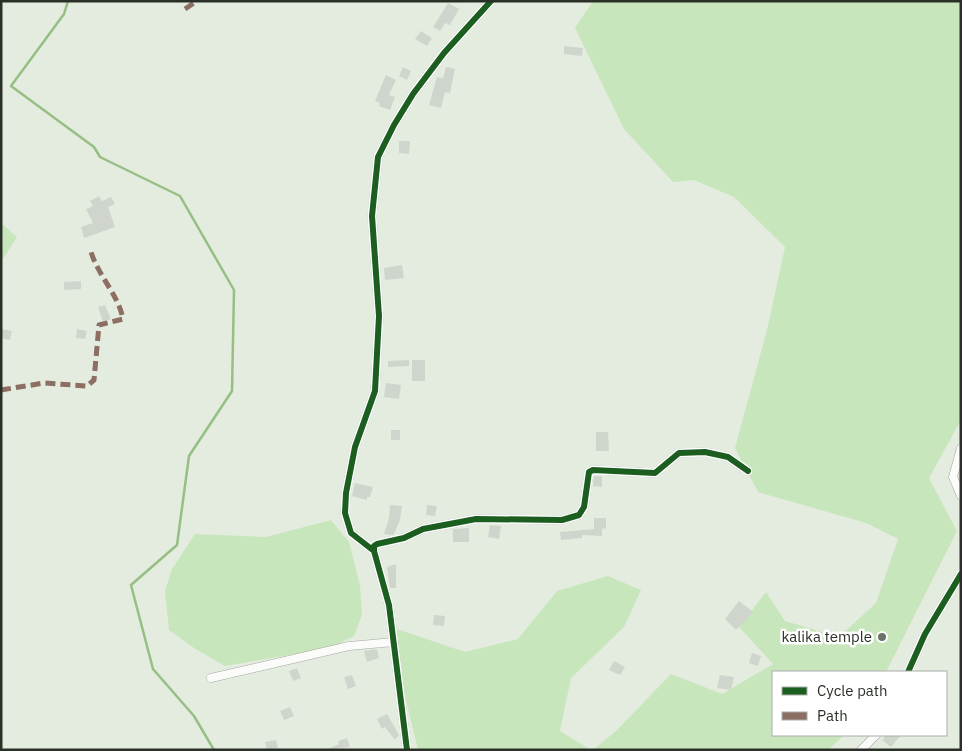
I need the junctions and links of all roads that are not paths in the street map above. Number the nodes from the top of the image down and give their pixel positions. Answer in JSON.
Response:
{"nodes":[{"id":1,"x":491,"y":1,"type":"edge"},
{"id":2,"x":961,"y":448,"type":"edge"},
{"id":3,"x":748,"y":471,"type":"dead end"},
{"id":4,"x":961,"y":496,"type":"edge"},
{"id":5,"x":374,"y":551,"type":"junction"},
{"id":6,"x":961,"y":574,"type":"edge"},
{"id":7,"x":394,"y":642,"type":"junction"},
{"id":8,"x":908,"y":671,"type":"edge"},
{"id":9,"x":211,"y":678,"type":"dead end"},
{"id":10,"x":875,"y":736,"type":"edge"},
{"id":11,"x":407,"y":750,"type":"edge"},
{"id":12,"x":861,"y":750,"type":"edge"}],
"edges":[{"from":1,"to":5,"type":"street"},
{"from":2,"to":4,"type":"street"},
{"from":3,"to":5,"type":"street"},
{"from":5,"to":7,"type":"street"},
{"from":6,"to":8,"type":"street"},
{"from":7,"to":9,"type":"street"},
{"from":7,"to":11,"type":"street"},
{"from":10,"to":12,"type":"street"}]}
